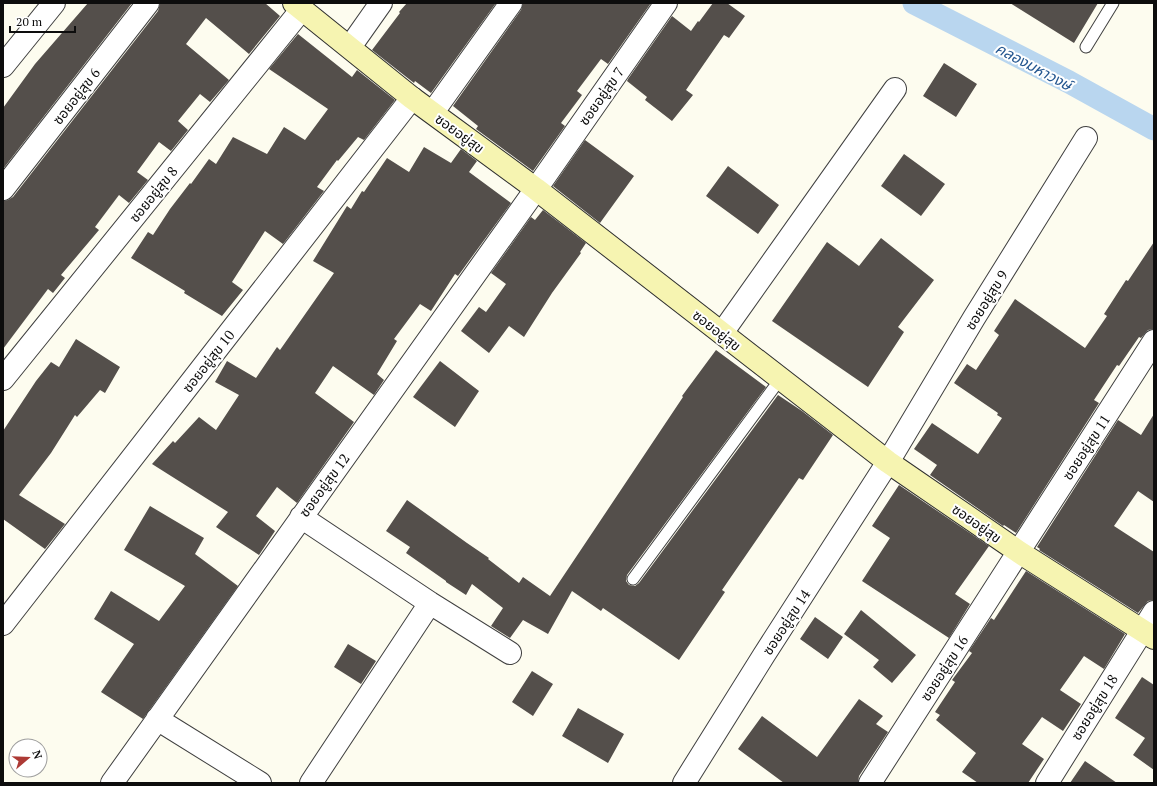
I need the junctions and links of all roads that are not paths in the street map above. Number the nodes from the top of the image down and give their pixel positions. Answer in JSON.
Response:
{"nodes":[{"id":1,"x":54,"y":3,"type":"edge"},
{"id":2,"x":148,"y":3,"type":"edge"},
{"id":3,"x":381,"y":3,"type":"edge"},
{"id":4,"x":511,"y":3,"type":"edge"},
{"id":5,"x":666,"y":3,"type":"edge"},
{"id":6,"x":1113,"y":3,"type":"edge"},
{"id":7,"x":298,"y":6,"type":"edge"},
{"id":8,"x":350,"y":47,"type":"junction"},
{"id":9,"x":1086,"y":47,"type":"dead end"},
{"id":10,"x":3,"y":66,"type":"edge"},
{"id":11,"x":895,"y":89,"type":"dead end"},
{"id":12,"x":412,"y":98,"type":"junction"},
{"id":13,"x":432,"y":112,"type":"junction"},
{"id":14,"x":1086,"y":138,"type":"dead end"},
{"id":15,"x":3,"y":189,"type":"edge"},
{"id":16,"x":536,"y":189,"type":"junction"},
{"id":17,"x":722,"y":333,"type":"junction"},
{"id":18,"x":1154,"y":341,"type":"edge"},
{"id":19,"x":781,"y":378,"type":"junction"},
{"id":20,"x":3,"y":379,"type":"edge"},
{"id":21,"x":888,"y":462,"type":"junction"},
{"id":22,"x":301,"y":516,"type":"junction"},
{"id":23,"x":1019,"y":552,"type":"junction"},
{"id":24,"x":634,"y":578,"type":"dead end"},
{"id":25,"x":430,"y":603,"type":"junction"},
{"id":26,"x":1154,"y":612,"type":"edge"},
{"id":27,"x":3,"y":624,"type":"edge"},
{"id":28,"x":1148,"y":634,"type":"edge"},
{"id":29,"x":510,"y":653,"type":"dead end"},
{"id":30,"x":157,"y":719,"type":"junction"},
{"id":31,"x":112,"y":783,"type":"edge"},
{"id":32,"x":260,"y":783,"type":"edge"},
{"id":33,"x":312,"y":783,"type":"edge"},
{"id":34,"x":684,"y":783,"type":"edge"},
{"id":35,"x":870,"y":783,"type":"edge"},
{"id":36,"x":1047,"y":783,"type":"edge"}],
"edges":[{"from":1,"to":10,"type":"street"},
{"from":2,"to":15,"type":"street","name":"ซอยอยู่สุข 6"},
{"from":3,"to":8,"type":"street"},
{"from":4,"to":13,"type":"street"},
{"from":5,"to":16,"type":"street","name":"ซอยอยู่สุข 7"},
{"from":6,"to":9,"type":"lane"},
{"from":7,"to":8,"type":"street","name":"ซอยอยู่สุข"},
{"from":7,"to":20,"type":"street","name":"ซอยอยู่สุข 8"},
{"from":8,"to":12,"type":"street","name":"ซอยอยู่สุข"},
{"from":11,"to":17,"type":"street"},
{"from":12,"to":13,"type":"street","name":"ซอยอยู่สุข"},
{"from":12,"to":27,"type":"street","name":"ซอยอยู่สุข 10"},
{"from":13,"to":16,"type":"street","name":"ซอยอยู่สุข"},
{"from":14,"to":21,"type":"street","name":"ซอยอยู่สุข 9"},
{"from":16,"to":17,"type":"street","name":"ซอยอยู่สุข"},
{"from":16,"to":22,"type":"street","name":"ซอยอยู่สุข 12"},
{"from":17,"to":19,"type":"street","name":"ซอยอยู่สุข"},
{"from":18,"to":23,"type":"street","name":"ซอยอยู่สุข 11"},
{"from":19,"to":21,"type":"street","name":"ซอยอยู่สุข"},
{"from":19,"to":24,"type":"lane"},
{"from":21,"to":23,"type":"street","name":"ซอยอยู่สุข"},
{"from":21,"to":34,"type":"street","name":"ซอยอยู่สุข 14"},
{"from":22,"to":25,"type":"street"},
{"from":22,"to":30,"type":"street","name":"ซอยอยู่สุข 12"},
{"from":23,"to":28,"type":"street","name":"ซอยอยู่สุข"},
{"from":23,"to":35,"type":"street","name":"ซอยอยู่สุข 16"},
{"from":25,"to":29,"type":"street"},
{"from":25,"to":33,"type":"street"},
{"from":26,"to":28,"type":"street","name":"ซอยอยู่สุข 18"},
{"from":28,"to":36,"type":"street","name":"ซอยอยู่สุข 18"},
{"from":30,"to":31,"type":"street","name":"ซอยอยู่สุข 12"},
{"from":30,"to":32,"type":"street"}]}
